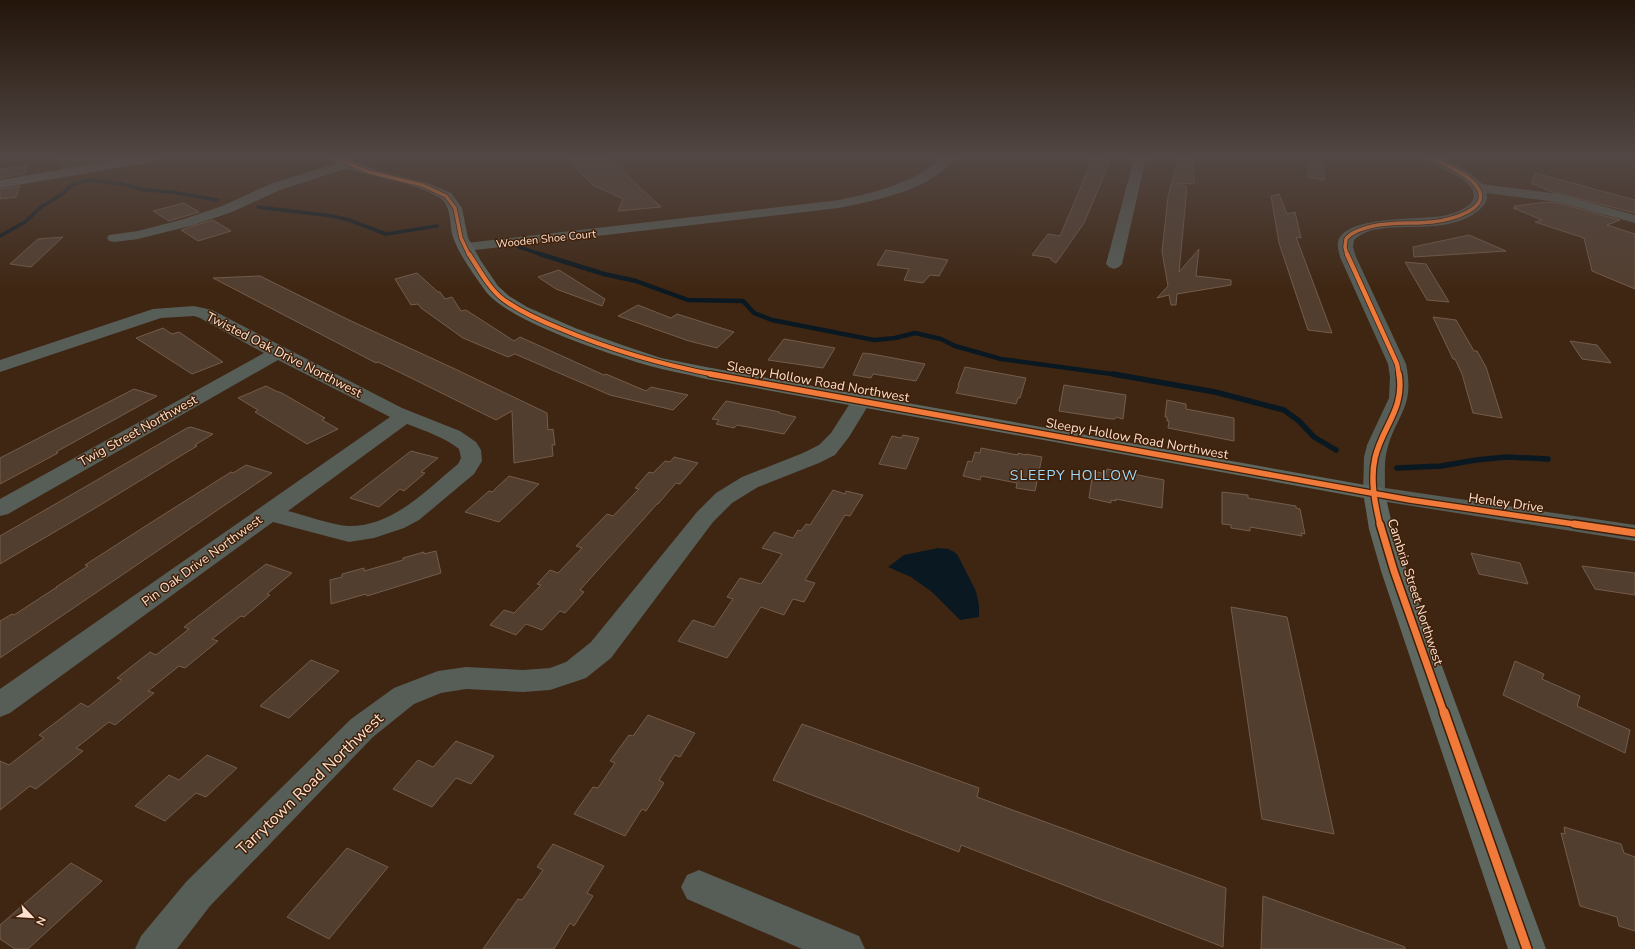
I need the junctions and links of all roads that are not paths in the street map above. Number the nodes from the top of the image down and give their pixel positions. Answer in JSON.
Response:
{"nodes":[{"id":1,"x":242,"y":202,"type":"edge"},
{"id":2,"x":451,"y":202,"type":"edge"},
{"id":3,"x":846,"y":202,"type":"edge"},
{"id":4,"x":1129,"y":202,"type":"edge"},
{"id":5,"x":1478,"y":202,"type":"edge"},
{"id":6,"x":1574,"y":202,"type":"edge"},
{"id":7,"x":1635,"y":219,"type":"edge"},
{"id":8,"x":114,"y":238,"type":"dead end"},
{"id":9,"x":466,"y":248,"type":"junction"},
{"id":10,"x":1114,"y":264,"type":"dead end"},
{"id":11,"x":277,"y":353,"type":"junction"},
{"id":12,"x":0,"y":366,"type":"edge"},
{"id":13,"x":861,"y":401,"type":"junction"},
{"id":14,"x":405,"y":416,"type":"junction"},
{"id":15,"x":1374,"y":493,"type":"junction"},
{"id":16,"x":0,"y":509,"type":"edge"},
{"id":17,"x":269,"y":513,"type":"junction"},
{"id":18,"x":1635,"y":533,"type":"edge"},
{"id":19,"x":0,"y":705,"type":"edge"},
{"id":20,"x":700,"y":887,"type":"dead end"},
{"id":21,"x":154,"y":949,"type":"edge"},
{"id":22,"x":846,"y":949,"type":"edge"},
{"id":23,"x":1527,"y":949,"type":"edge"}],
"edges":[{"from":1,"to":8,"type":"street"},
{"from":2,"to":9,"type":"street","name":"Sleepy Hollow Road Northwest"},
{"from":3,"to":9,"type":"street","name":"Wooden Shoe Court"},
{"from":4,"to":10,"type":"street"},
{"from":5,"to":15,"type":"street","name":"Cambria Street Northwest"},
{"from":6,"to":7,"type":"street"},
{"from":9,"to":13,"type":"street","name":"Sleepy Hollow Road Northwest"},
{"from":11,"to":12,"type":"street","name":"Twisted Oak Drive Northwest"},
{"from":11,"to":14,"type":"street","name":"Twisted Oak Drive Northwest"},
{"from":11,"to":16,"type":"street","name":"Twig Street Northwest"},
{"from":13,"to":15,"type":"street","name":"Sleepy Hollow Road Northwest"},
{"from":13,"to":21,"type":"street","name":"Tarrytown Road Northwest"},
{"from":14,"to":17,"type":"street","name":"Pin Oak Drive Northwest"},
{"from":14,"to":17,"type":"street","name":"Twisted Oak Drive Northwest"},
{"from":15,"to":18,"type":"street","name":"Henley Drive"},
{"from":15,"to":23,"type":"street","name":"Cambria Street Northwest"},
{"from":17,"to":19,"type":"street","name":"Pin Oak Drive Northwest"},
{"from":20,"to":22,"type":"street"}]}
